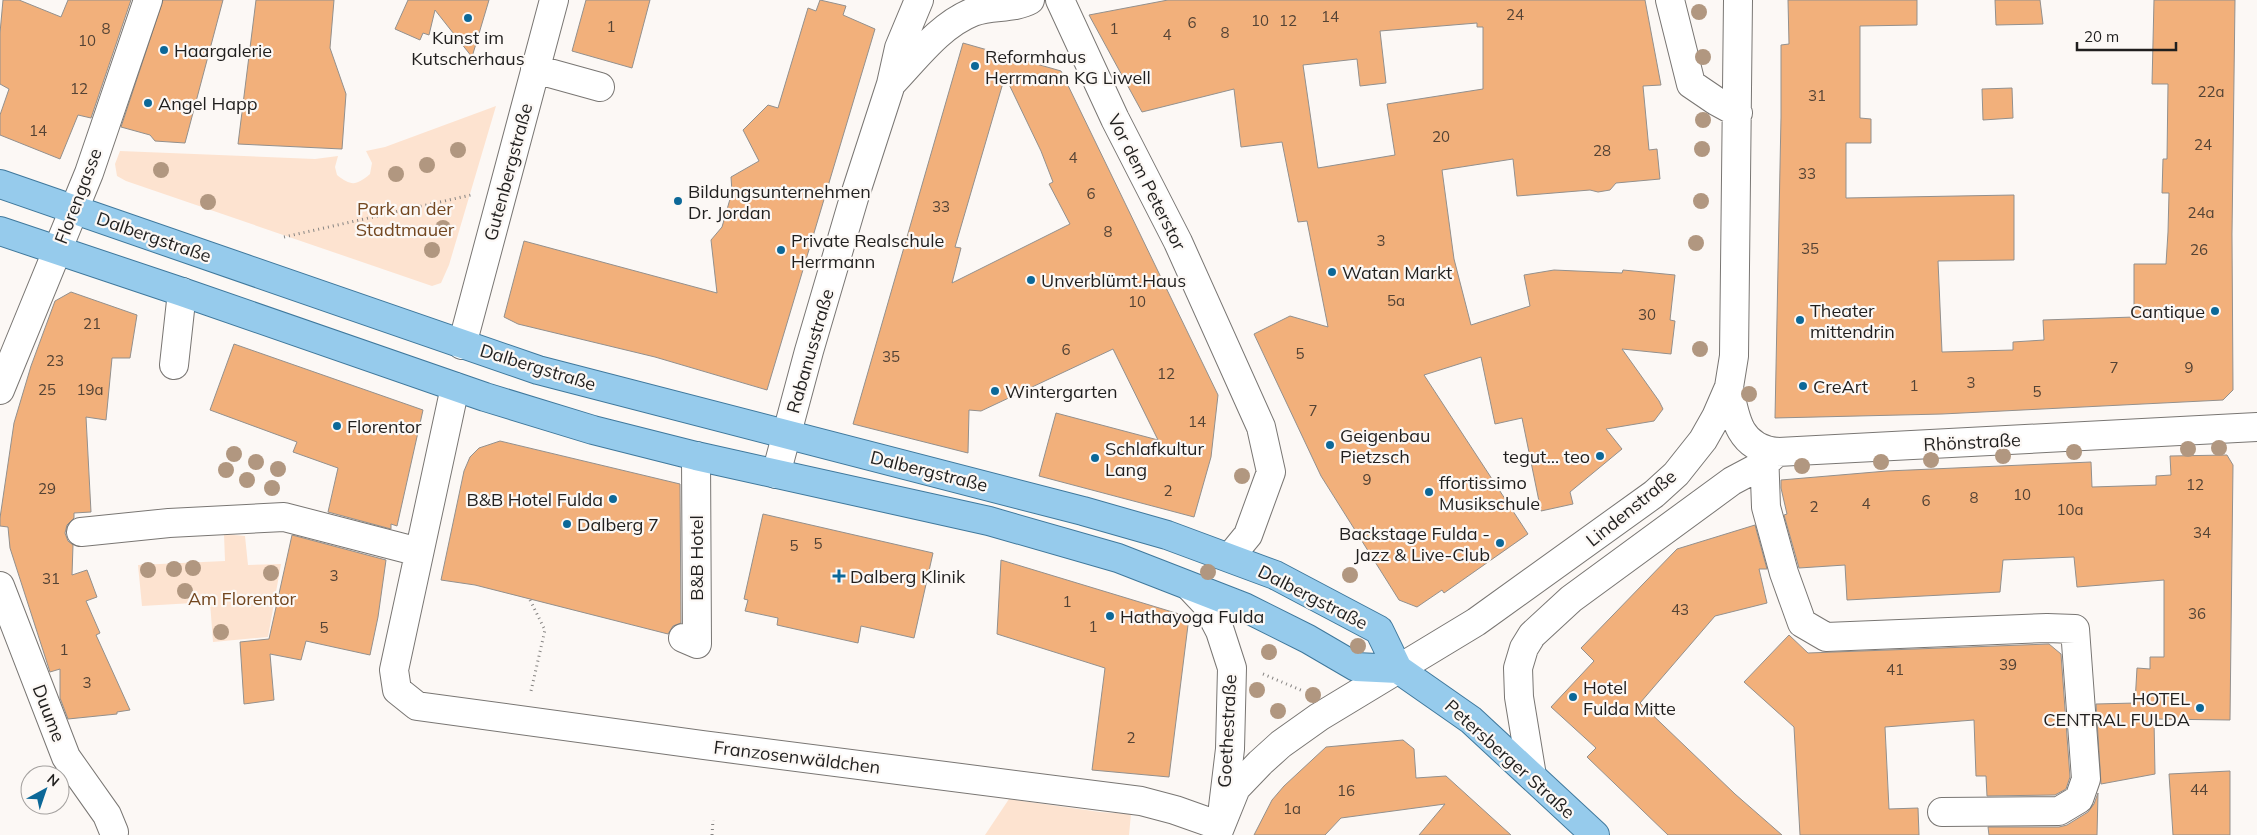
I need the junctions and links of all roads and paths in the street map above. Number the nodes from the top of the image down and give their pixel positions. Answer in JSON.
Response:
{"nodes":[{"id":1,"x":148,"y":0,"type":"edge"},
{"id":2,"x":554,"y":0,"type":"edge"},
{"id":3,"x":919,"y":0,"type":"edge"},
{"id":4,"x":1030,"y":0,"type":"edge"},
{"id":5,"x":1060,"y":0,"type":"edge"},
{"id":6,"x":1670,"y":0,"type":"edge"},
{"id":7,"x":1738,"y":0,"type":"edge"},
{"id":8,"x":535,"y":69,"type":"junction"},
{"id":9,"x":891,"y":84,"type":"junction"},
{"id":10,"x":600,"y":87,"type":"dead end"},
{"id":11,"x":1738,"y":112,"type":"junction"},
{"id":12,"x":0,"y":184,"type":"edge"},
{"id":13,"x":505,"y":185,"type":"junction"},
{"id":14,"x":75,"y":210,"type":"junction"},
{"id":15,"x":0,"y":232,"type":"edge"},
{"id":16,"x":284,"y":236,"type":"dead end"},
{"id":17,"x":57,"y":250,"type":"junction"},
{"id":18,"x":182,"y":292,"type":"junction"},
{"id":19,"x":462,"y":345,"type":"junction"},
{"id":20,"x":174,"y":365,"type":"dead end"},
{"id":21,"x":456,"y":387,"type":"junction"},
{"id":22,"x":1728,"y":387,"type":"junction"},
{"id":23,"x":0,"y":390,"type":"edge"},
{"id":24,"x":2257,"y":427,"type":"edge"},
{"id":25,"x":787,"y":435,"type":"junction"},
{"id":26,"x":696,"y":456,"type":"junction"},
{"id":27,"x":1768,"y":456,"type":"junction"},
{"id":28,"x":776,"y":474,"type":"junction"},
{"id":29,"x":81,"y":532,"type":"dead end"},
{"id":30,"x":419,"y":552,"type":"junction"},
{"id":31,"x":1230,"y":557,"type":"junction"},
{"id":32,"x":0,"y":586,"type":"edge"},
{"id":33,"x":1190,"y":586,"type":"junction"},
{"id":34,"x":530,"y":600,"type":"dead end"},
{"id":35,"x":683,"y":638,"type":"dead end"},
{"id":36,"x":536,"y":665,"type":"dead end"},
{"id":37,"x":1244,"y":669,"type":"junction"},
{"id":38,"x":1398,"y":669,"type":"junction"},
{"id":39,"x":1314,"y":705,"type":"junction"},
{"id":40,"x":1532,"y":776,"type":"junction"},
{"id":41,"x":1942,"y":812,"type":"dead end"},
{"id":42,"x":713,"y":820,"type":"dead end"},
{"id":43,"x":1219,"y":830,"type":"edge"},
{"id":44,"x":114,"y":832,"type":"dead end"},
{"id":45,"x":712,"y":835,"type":"edge"},
{"id":46,"x":1595,"y":835,"type":"edge"}],
"edges":[{"from":1,"to":14,"type":"street","name":"Florengasse"},
{"from":2,"to":8,"type":"street","name":"Gutenbergstraße"},
{"from":3,"to":9,"type":"street","name":"Rabanusstraße"},
{"from":4,"to":9,"type":"street"},
{"from":5,"to":31,"type":"street","name":"Vor dem Peterstor"},
{"from":6,"to":11,"type":"street"},
{"from":7,"to":11,"type":"street","name":"Lindenstraße"},
{"from":8,"to":10,"type":"street"},
{"from":8,"to":13,"type":"street","name":"Gutenbergstraße"},
{"from":9,"to":25,"type":"street","name":"Rabanusstraße"},
{"from":11,"to":22,"type":"street","name":"Lindenstraße"},
{"from":12,"to":14,"type":"main road","name":"Dalbergstraße"},
{"from":13,"to":16,"type":"path"},
{"from":13,"to":19,"type":"street","name":"Gutenbergstraße"},
{"from":14,"to":17,"type":"street","name":"Florengasse"},
{"from":14,"to":19,"type":"main road","name":"Dalbergstraße"},
{"from":15,"to":17,"type":"main road","name":"Dalbergstraße"},
{"from":17,"to":18,"type":"main road","name":"Dalbergstraße"},
{"from":17,"to":23,"type":"street","name":"Florengasse"},
{"from":18,"to":20,"type":"street"},
{"from":18,"to":21,"type":"main road","name":"Dalbergstraße"},
{"from":19,"to":25,"type":"main road","name":"Dalbergstraße"},
{"from":21,"to":26,"type":"main road","name":"Dalbergstraße"},
{"from":21,"to":30,"type":"street"},
{"from":22,"to":27,"type":"street"},
{"from":22,"to":38,"type":"street","name":"Lindenstraße"},
{"from":24,"to":27,"type":"street","name":"Rhönstraße"},
{"from":25,"to":28,"type":"street","name":"Rabanusstraße"},
{"from":25,"to":31,"type":"main road","name":"Dalbergstraße"},
{"from":26,"to":28,"type":"main road","name":"Dalbergstraße"},
{"from":26,"to":35,"type":"street","name":"B&B Hotel"},
{"from":27,"to":40,"type":"street","name":"Lindenstraße"},
{"from":27,"to":41,"type":"street"},
{"from":28,"to":33,"type":"main road","name":"Dalbergstraße"},
{"from":29,"to":30,"type":"street"},
{"from":30,"to":43,"type":"street","name":"Franzosenwäldchen"},
{"from":31,"to":38,"type":"main road","name":"Dalbergstraße"},
{"from":32,"to":44,"type":"street","name":"Duume"},
{"from":33,"to":37,"type":"street","name":"Goethestraße"},
{"from":33,"to":38,"type":"main road","name":"Dalbergstraße"},
{"from":34,"to":36,"type":"path"},
{"from":37,"to":39,"type":"path"},
{"from":37,"to":43,"type":"street","name":"Goethestraße"},
{"from":38,"to":39,"type":"street","name":"Goethestraße"},
{"from":38,"to":40,"type":"main road","name":"Petersberger Straße"},
{"from":39,"to":43,"type":"street","name":"Goethestraße"},
{"from":40,"to":46,"type":"main road","name":"Petersberger Straße"},
{"from":42,"to":45,"type":"path"}]}
